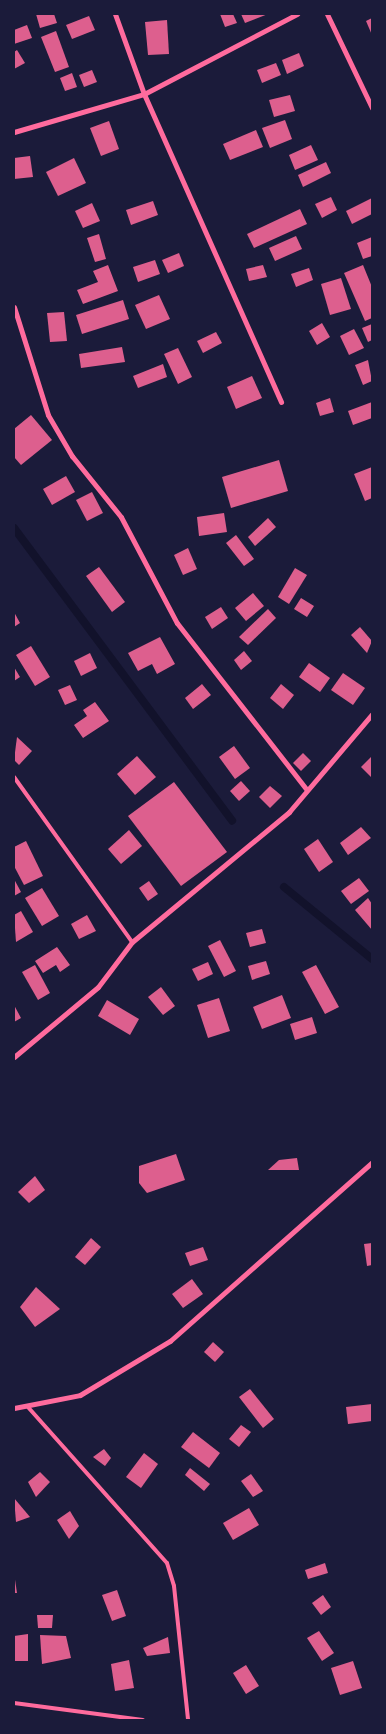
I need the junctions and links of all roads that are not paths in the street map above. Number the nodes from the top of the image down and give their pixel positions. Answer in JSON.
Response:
{"nodes":[{"id":1,"x":114,"y":14,"type":"edge"},
{"id":2,"x":297,"y":14,"type":"edge"},
{"id":3,"x":328,"y":14,"type":"edge"},
{"id":4,"x":144,"y":94,"type":"junction"},
{"id":5,"x":372,"y":108,"type":"edge"},
{"id":6,"x":14,"y":132,"type":"edge"},
{"id":7,"x":14,"y":307,"type":"edge"},
{"id":8,"x":281,"y":402,"type":"dead end"},
{"id":9,"x":372,"y":714,"type":"edge"},
{"id":10,"x":14,"y":777,"type":"edge"},
{"id":11,"x":306,"y":789,"type":"junction"},
{"id":12,"x":132,"y":942,"type":"junction"},
{"id":13,"x":14,"y":1057,"type":"edge"},
{"id":14,"x":372,"y":1162,"type":"edge"},
{"id":15,"x":27,"y":1406,"type":"junction"},
{"id":16,"x":14,"y":1408,"type":"edge"},
{"id":17,"x":14,"y":1703,"type":"edge"},
{"id":18,"x":143,"y":1720,"type":"edge"},
{"id":19,"x":188,"y":1720,"type":"edge"}],
"edges":[{"from":1,"to":4,"type":"street"},
{"from":2,"to":4,"type":"street"},
{"from":3,"to":5,"type":"street"},
{"from":4,"to":6,"type":"street"},
{"from":4,"to":8,"type":"street"},
{"from":7,"to":11,"type":"street"},
{"from":9,"to":11,"type":"street"},
{"from":10,"to":12,"type":"lane"},
{"from":11,"to":12,"type":"street"},
{"from":12,"to":13,"type":"street"},
{"from":14,"to":15,"type":"street"},
{"from":15,"to":16,"type":"street"},
{"from":15,"to":19,"type":"lane"},
{"from":17,"to":18,"type":"lane"}]}
